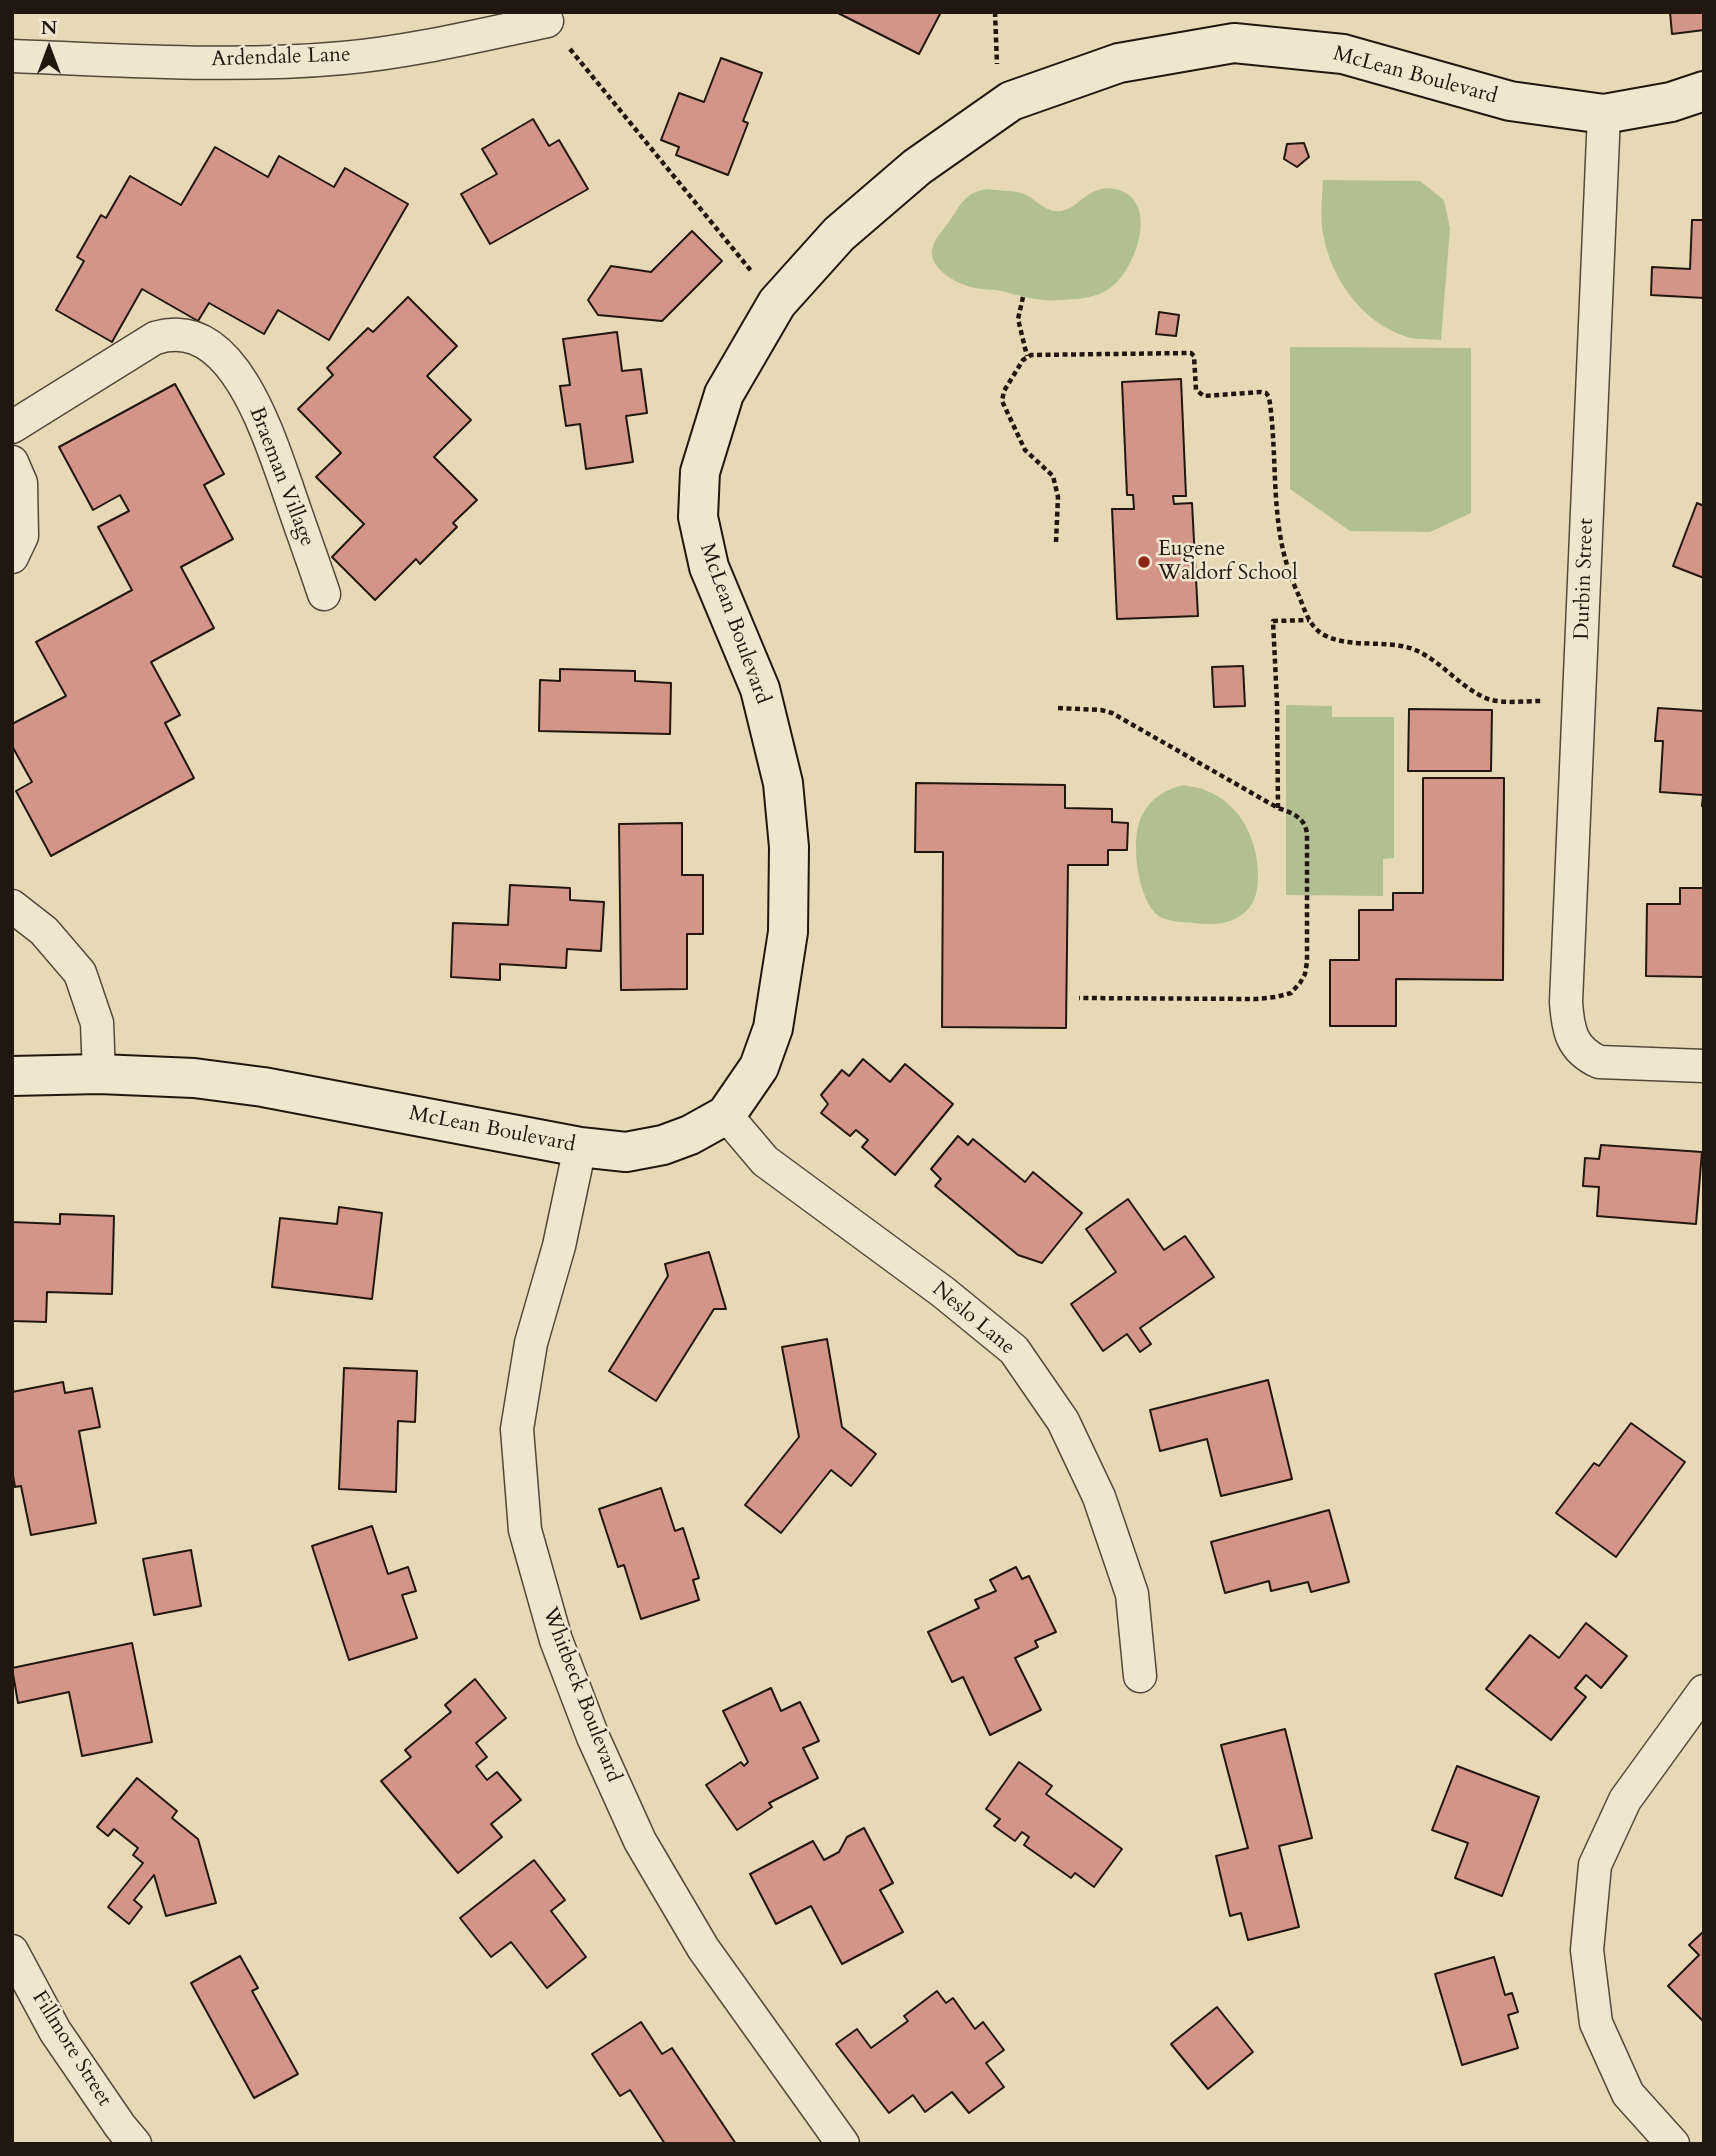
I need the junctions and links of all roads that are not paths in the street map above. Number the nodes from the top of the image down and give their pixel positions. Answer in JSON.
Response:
{"nodes":[{"id":1,"x":547,"y":21,"type":"road end"},
{"id":2,"x":12,"y":56,"type":"edge"},
{"id":3,"x":1704,"y":90,"type":"edge"},
{"id":4,"x":1604,"y":114,"type":"junction"},
{"id":5,"x":12,"y":427,"type":"edge"},
{"id":6,"x":12,"y":462,"type":"edge"},
{"id":7,"x":12,"y":557,"type":"edge"},
{"id":8,"x":324,"y":594,"type":"dead end"},
{"id":9,"x":12,"y":906,"type":"edge"},
{"id":10,"x":1704,"y":1066,"type":"edge"},
{"id":11,"x":99,"y":1074,"type":"junction"},
{"id":12,"x":12,"y":1076,"type":"edge"},
{"id":13,"x":726,"y":1115,"type":"junction"},
{"id":14,"x":580,"y":1147,"type":"junction"},
{"id":15,"x":1140,"y":1676,"type":"dead end"},
{"id":16,"x":1704,"y":1691,"type":"edge"},
{"id":17,"x":12,"y":1951,"type":"edge"},
{"id":18,"x":135,"y":2144,"type":"edge"},
{"id":19,"x":843,"y":2144,"type":"edge"},
{"id":20,"x":1673,"y":2144,"type":"edge"}],
"edges":[{"from":1,"to":2,"type":"street","name":"Ardendale Lane"},
{"from":3,"to":4,"type":"street","name":"McLean Boulevard"},
{"from":4,"to":10,"type":"street","name":"Durbin Street"},
{"from":4,"to":13,"type":"street","name":"McLean Boulevard"},
{"from":5,"to":8,"type":"street","name":"Braeman Village"},
{"from":6,"to":7,"type":"street"},
{"from":9,"to":11,"type":"street"},
{"from":11,"to":12,"type":"street","name":"McLean Boulevard"},
{"from":11,"to":14,"type":"street","name":"McLean Boulevard"},
{"from":13,"to":14,"type":"street","name":"McLean Boulevard"},
{"from":13,"to":15,"type":"street","name":"Neslo Lane"},
{"from":14,"to":19,"type":"street","name":"Whitbeck Boulevard"},
{"from":16,"to":20,"type":"street"},
{"from":17,"to":18,"type":"street","name":"Fillmore Street"}]}
